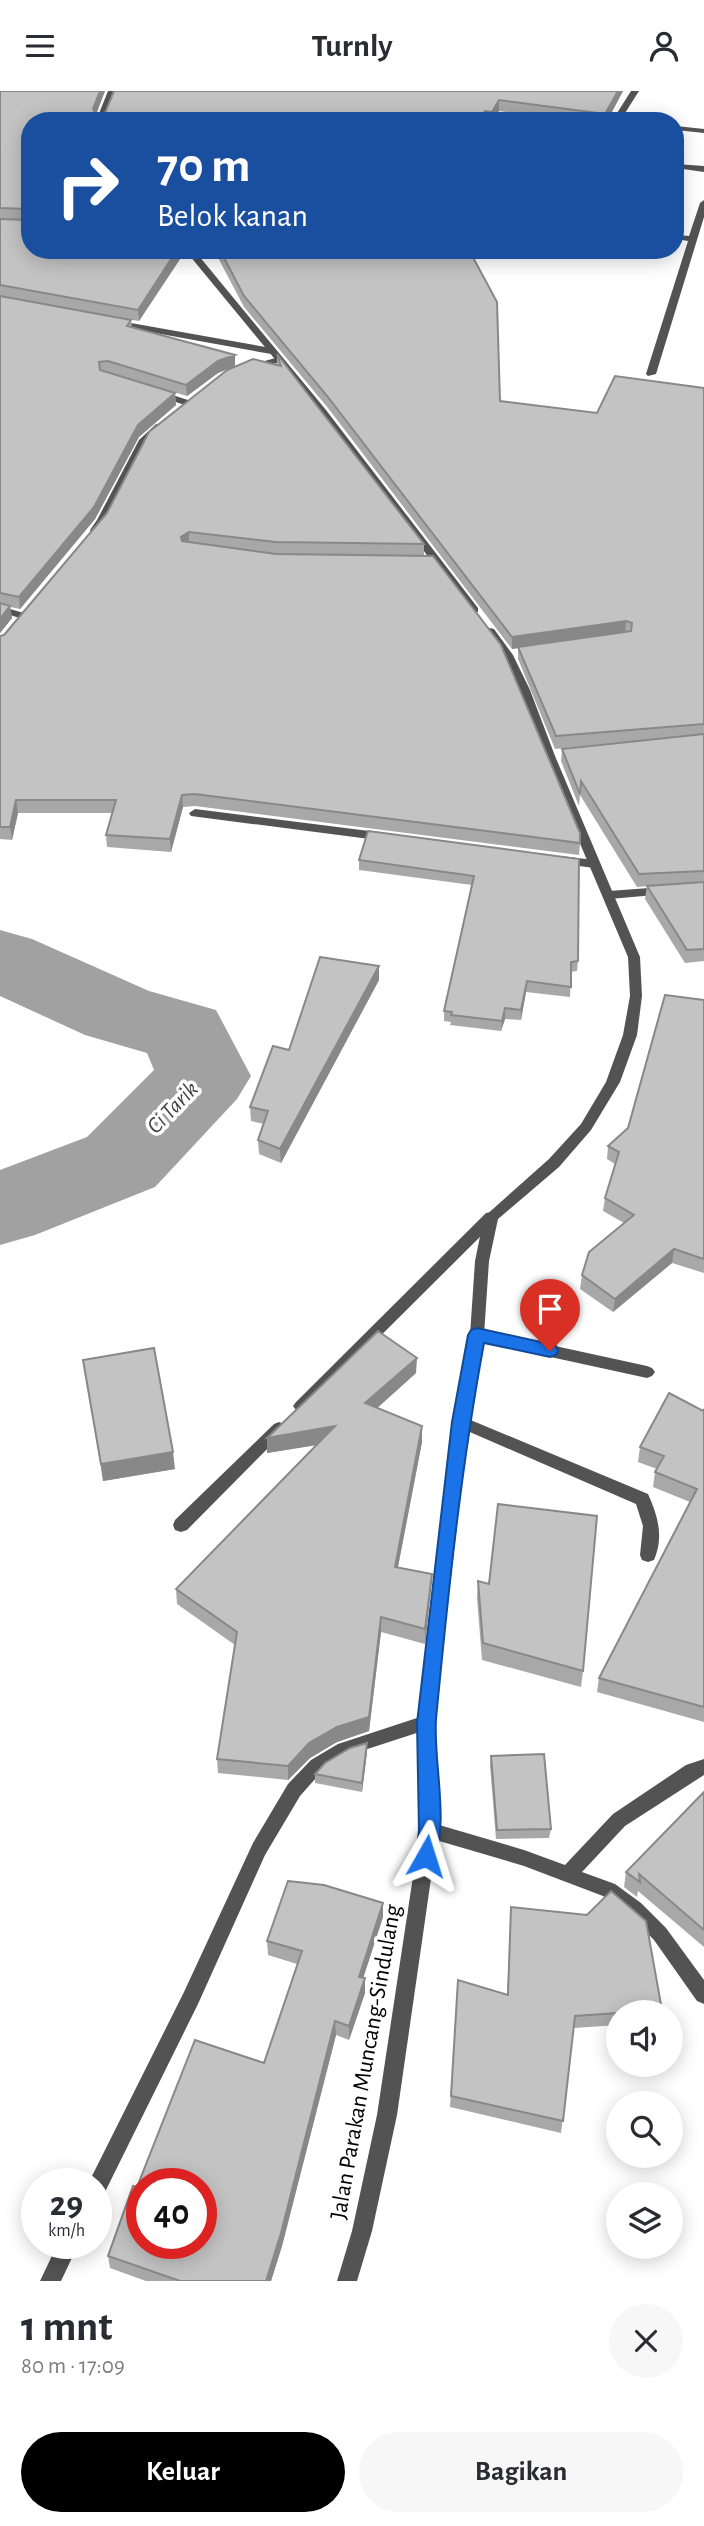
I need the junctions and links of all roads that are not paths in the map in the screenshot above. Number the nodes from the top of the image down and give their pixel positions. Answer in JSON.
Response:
{"nodes":[{"id":1,"x":111,"y":91,"type":"edge"},
{"id":2,"x":635,"y":91,"type":"edge"},
{"id":3,"x":103,"y":112,"type":"edge"},
{"id":4,"x":622,"y":112,"type":"edge"},
{"id":5,"x":684,"y":129,"type":"edge"},
{"id":6,"x":704,"y":131,"type":"edge"},
{"id":7,"x":684,"y":167,"type":"edge"},
{"id":8,"x":704,"y":169,"type":"edge"},
{"id":9,"x":704,"y":202,"type":"edge"},
{"id":10,"x":684,"y":238,"type":"edge"},
{"id":11,"x":693,"y":239,"type":"junction"},
{"id":12,"x":196,"y":259,"type":"edge"},
{"id":13,"x":99,"y":321,"type":"edge"},
{"id":14,"x":275,"y":355,"type":"junction"},
{"id":15,"x":241,"y":370,"type":"edge"},
{"id":16,"x":651,"y":374,"type":"dead end"},
{"id":17,"x":149,"y":390,"type":"edge"},
{"id":18,"x":85,"y":542,"type":"edge"},
{"id":19,"x":424,"y":562,"type":"edge"},
{"id":20,"x":438,"y":562,"type":"junction"},
{"id":21,"x":32,"y":605,"type":"edge"},
{"id":22,"x":0,"y":609,"type":"edge"},
{"id":23,"x":562,"y":755,"type":"edge"},
{"id":24,"x":549,"y":756,"type":"junction"},
{"id":25,"x":195,"y":813,"type":"dead end"},
{"id":26,"x":401,"y":839,"type":"edge"},
{"id":27,"x":553,"y":859,"type":"edge"},
{"id":28,"x":594,"y":864,"type":"junction"},
{"id":29,"x":676,"y":890,"type":"edge"},
{"id":30,"x":609,"y":895,"type":"junction"},
{"id":31,"x":491,"y":1217,"type":"junction"},
{"id":32,"x":477,"y":1335,"type":"junction"},
{"id":33,"x":648,"y":1372,"type":"dead end"},
{"id":34,"x":461,"y":1422,"type":"junction"},
{"id":35,"x":181,"y":1525,"type":"dead end"},
{"id":36,"x":648,"y":1555,"type":"dead end"},
{"id":37,"x":426,"y":1723,"type":"junction"},
{"id":38,"x":704,"y":1767,"type":"edge"},
{"id":39,"x":429,"y":1830,"type":"junction"},
{"id":40,"x":568,"y":1875,"type":"junction"},
{"id":41,"x":704,"y":1994,"type":"edge"},
{"id":42,"x":106,"y":2168,"type":"edge"},
{"id":43,"x":61,"y":2259,"type":"edge"},
{"id":44,"x":50,"y":2281,"type":"edge"},
{"id":45,"x":347,"y":2281,"type":"edge"}],
"edges":[{"from":1,"to":3,"type":"street"},
{"from":2,"to":4,"type":"street"},
{"from":5,"to":6,"type":"street"},
{"from":7,"to":8,"type":"street"},
{"from":9,"to":11,"type":"street"},
{"from":10,"to":11,"type":"street"},
{"from":11,"to":16,"type":"street"},
{"from":12,"to":14,"type":"street"},
{"from":13,"to":14,"type":"street"},
{"from":14,"to":15,"type":"street"},
{"from":14,"to":20,"type":"street"},
{"from":17,"to":18,"type":"street"},
{"from":19,"to":20,"type":"street"},
{"from":20,"to":24,"type":"street"},
{"from":21,"to":22,"type":"street"},
{"from":23,"to":24,"type":"street"},
{"from":24,"to":28,"type":"street"},
{"from":25,"to":26,"type":"street"},
{"from":27,"to":28,"type":"street"},
{"from":28,"to":30,"type":"street"},
{"from":29,"to":30,"type":"street"},
{"from":30,"to":31,"type":"street"},
{"from":31,"to":32,"type":"street","name":"Jalan Parakan Muncang-Sindulang"},
{"from":31,"to":35,"type":"street"},
{"from":32,"to":33,"type":"street"},
{"from":32,"to":34,"type":"street","name":"Jalan Parakan Muncang-Sindulang"},
{"from":34,"to":36,"type":"street"},
{"from":34,"to":37,"type":"street","name":"Jalan Parakan Muncang-Sindulang"},
{"from":37,"to":39,"type":"street","name":"Jalan Parakan Muncang-Sindulang"},
{"from":37,"to":42,"type":"street"},
{"from":38,"to":40,"type":"street"},
{"from":39,"to":40,"type":"street"},
{"from":39,"to":45,"type":"street","name":"Jalan Parakan Muncang-Sindulang"},
{"from":40,"to":41,"type":"street"},
{"from":43,"to":44,"type":"street"}]}
